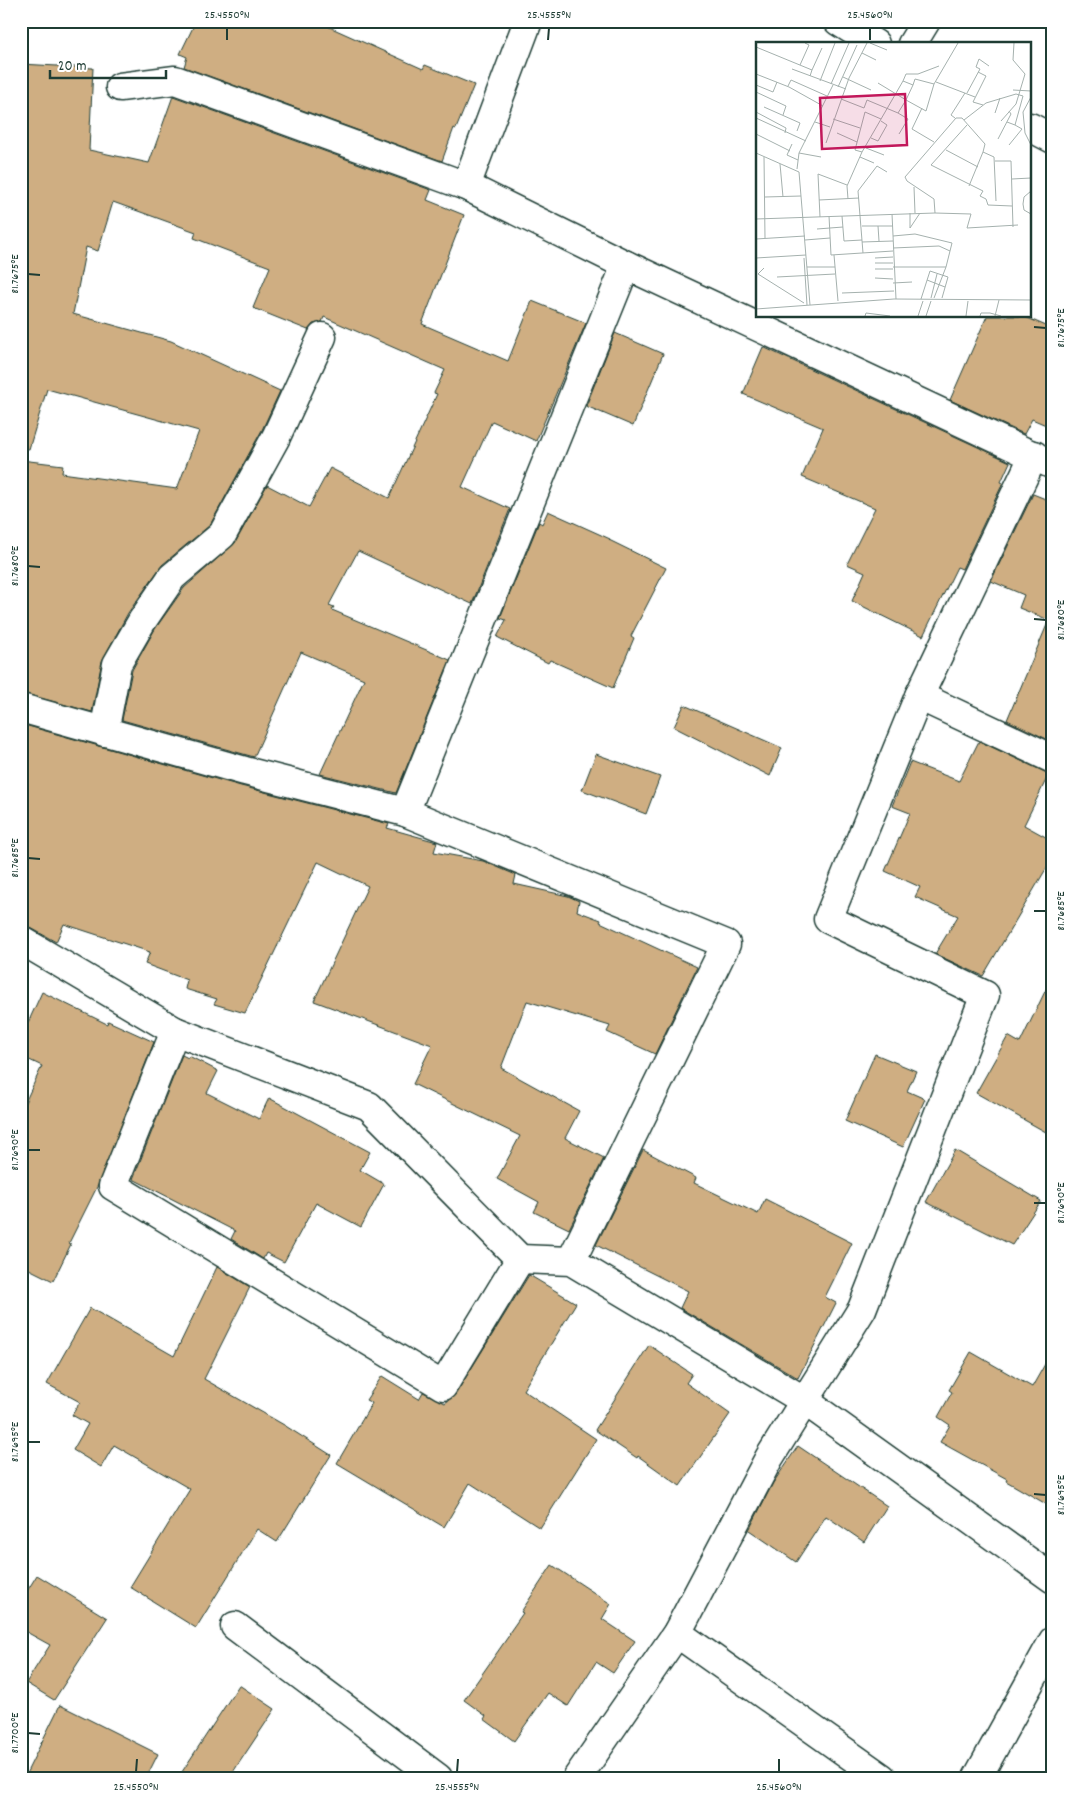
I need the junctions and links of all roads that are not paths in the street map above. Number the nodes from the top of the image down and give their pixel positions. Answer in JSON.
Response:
{"nodes":[{"id":1,"x":528,"y":21,"type":"edge"},
{"id":2,"x":838,"y":21,"type":"edge"},
{"id":3,"x":926,"y":21,"type":"edge"},
{"id":4,"x":872,"y":42,"type":"edge"},
{"id":5,"x":913,"y":42,"type":"edge"},
{"id":6,"x":120,"y":87,"type":"dead end"},
{"id":7,"x":1032,"y":128,"type":"edge"},
{"id":8,"x":1053,"y":139,"type":"edge"},
{"id":9,"x":466,"y":186,"type":"junction"},
{"id":10,"x":626,"y":265,"type":"junction"},
{"id":11,"x":322,"y":337,"type":"dead end"},
{"id":12,"x":1043,"y":460,"type":"edge"},
{"id":13,"x":919,"y":696,"type":"junction"},
{"id":14,"x":21,"y":708,"type":"edge"},
{"id":15,"x":104,"y":732,"type":"junction"},
{"id":16,"x":1053,"y":760,"type":"edge"},
{"id":17,"x":405,"y":812,"type":"junction"},
{"id":18,"x":21,"y":940,"type":"edge"},
{"id":19,"x":175,"y":1031,"type":"junction"},
{"id":20,"x":520,"y":1258,"type":"junction"},
{"id":21,"x":571,"y":1261,"type":"junction"},
{"id":22,"x":805,"y":1401,"type":"junction"},
{"id":23,"x":1053,"y":1579,"type":"edge"},
{"id":24,"x":235,"y":1626,"type":"dead end"},
{"id":25,"x":678,"y":1633,"type":"junction"},
{"id":26,"x":1053,"y":1641,"type":"edge"},
{"id":27,"x":438,"y":1778,"type":"edge"},
{"id":28,"x":577,"y":1778,"type":"edge"},
{"id":29,"x":882,"y":1778,"type":"edge"},
{"id":30,"x":977,"y":1778,"type":"edge"}],
"edges":[{"from":1,"to":9,"type":"street"},
{"from":2,"to":4,"type":"street"},
{"from":3,"to":5,"type":"street"},
{"from":6,"to":9,"type":"street"},
{"from":7,"to":8,"type":"street"},
{"from":9,"to":10,"type":"street"},
{"from":10,"to":12,"type":"street"},
{"from":10,"to":17,"type":"street"},
{"from":11,"to":15,"type":"street"},
{"from":12,"to":13,"type":"street"},
{"from":13,"to":16,"type":"street"},
{"from":13,"to":22,"type":"street"},
{"from":14,"to":15,"type":"street"},
{"from":15,"to":17,"type":"street"},
{"from":17,"to":21,"type":"street"},
{"from":18,"to":19,"type":"street"},
{"from":19,"to":20,"type":"street"},
{"from":19,"to":20,"type":"street"},
{"from":20,"to":21,"type":"street"},
{"from":21,"to":22,"type":"street"},
{"from":22,"to":23,"type":"street"},
{"from":22,"to":25,"type":"street"},
{"from":24,"to":27,"type":"street"},
{"from":25,"to":28,"type":"street"},
{"from":25,"to":29,"type":"street"},
{"from":26,"to":30,"type":"street"}]}
